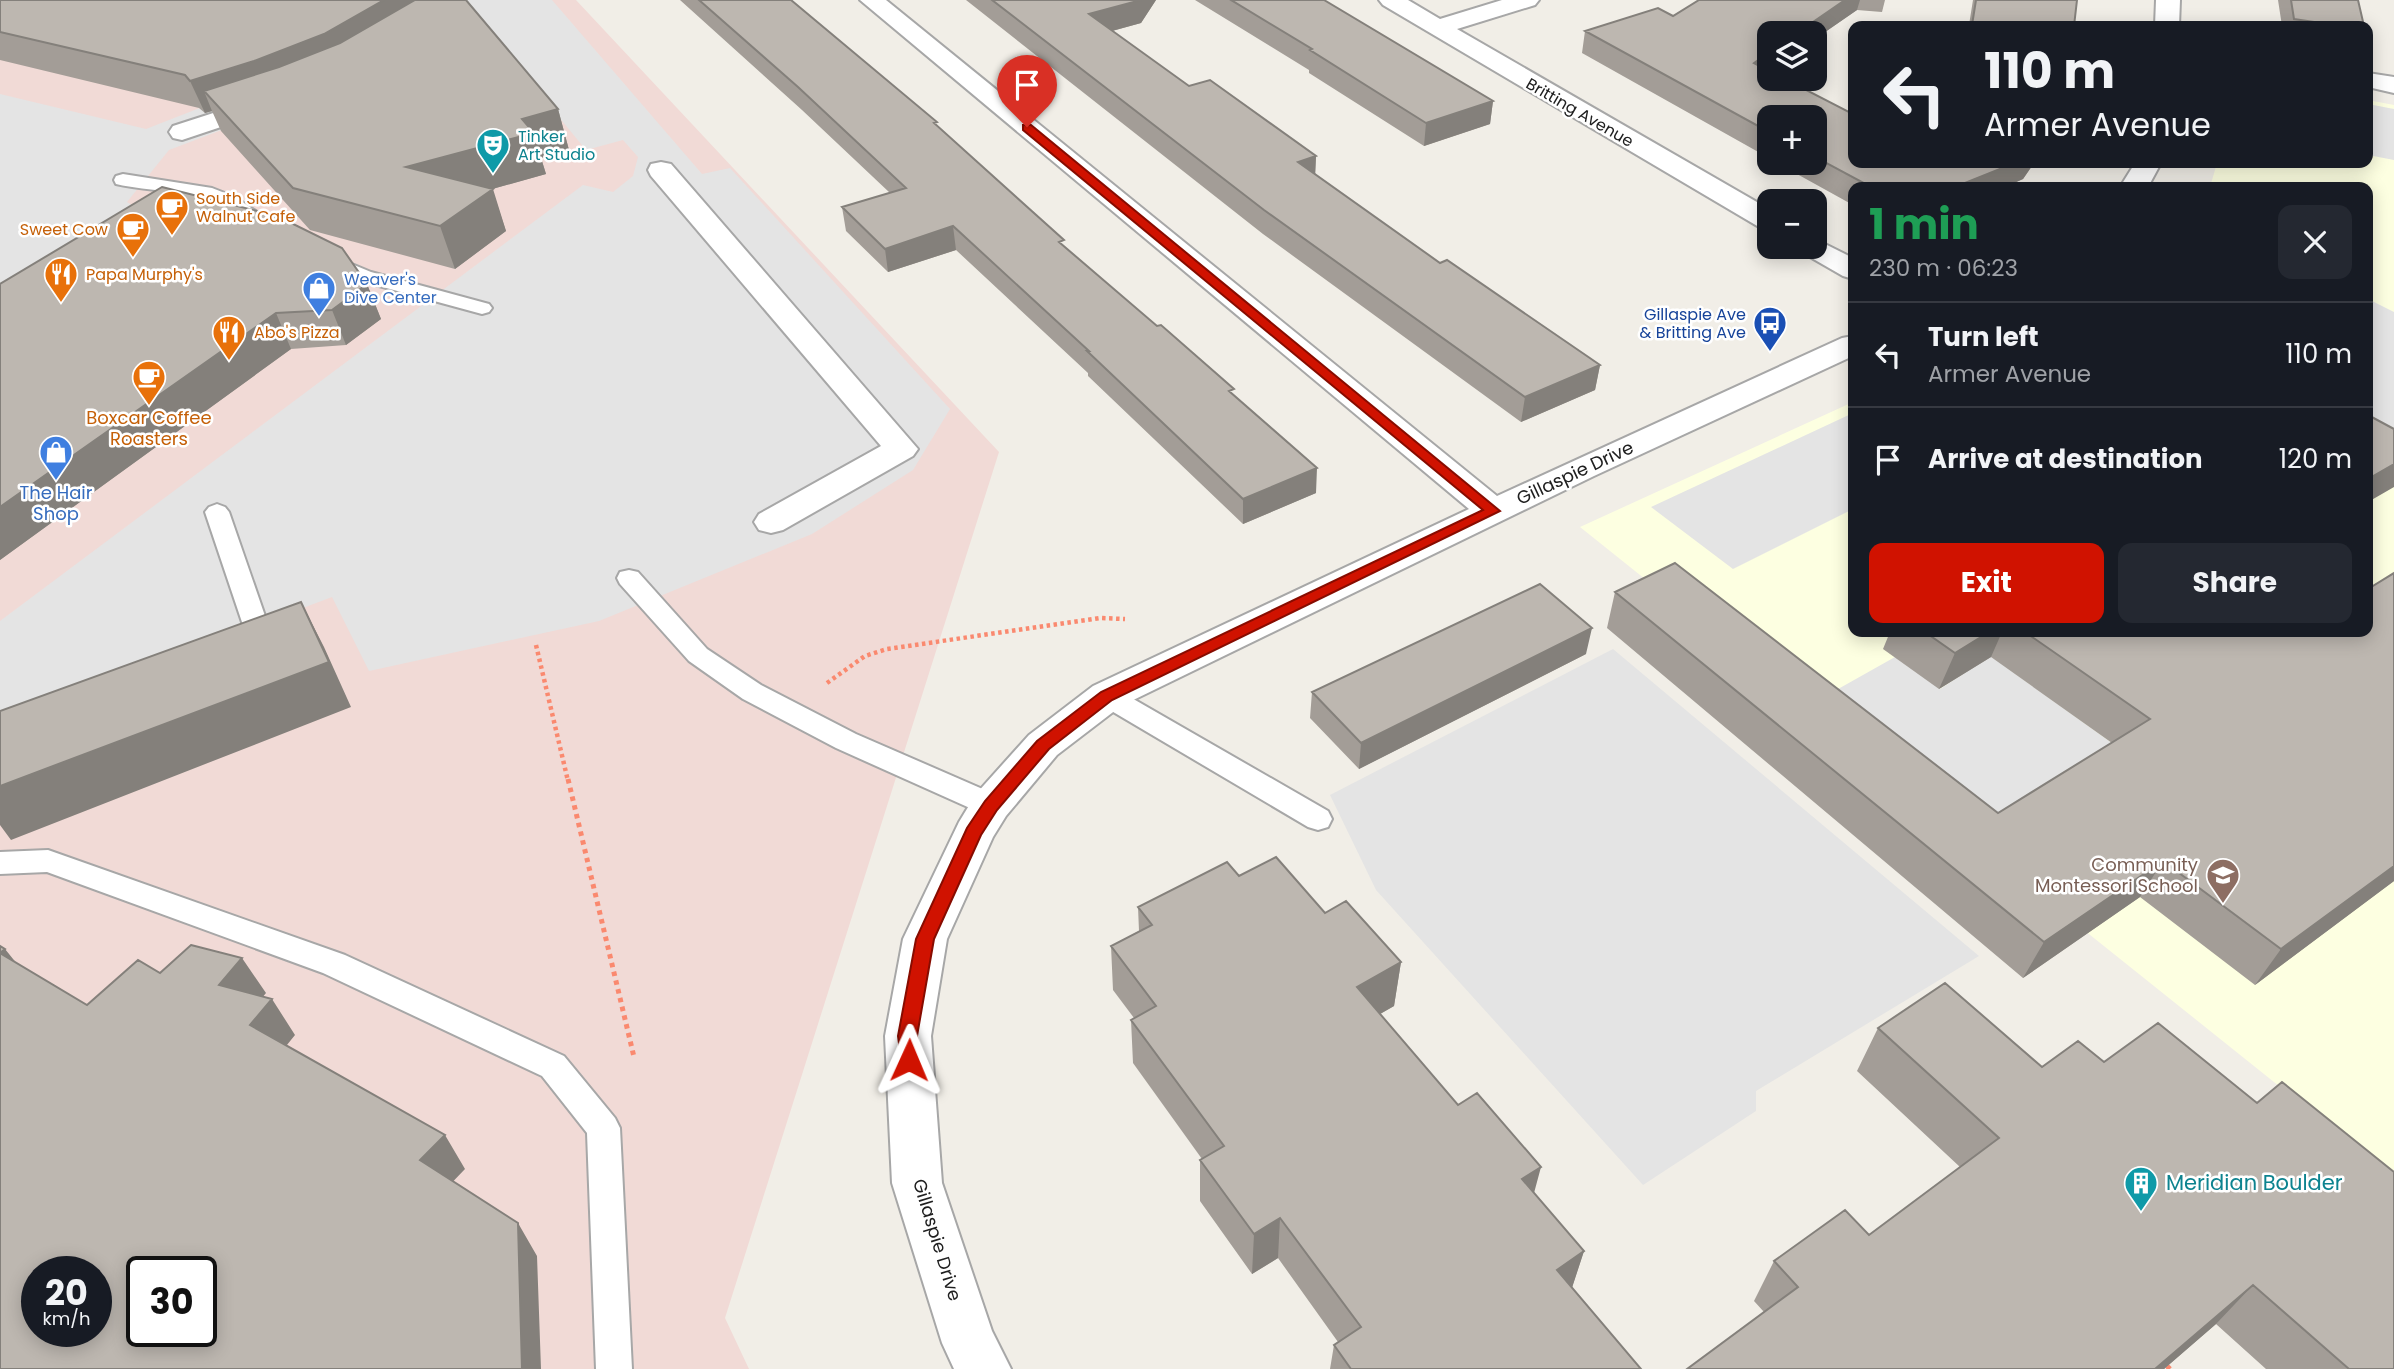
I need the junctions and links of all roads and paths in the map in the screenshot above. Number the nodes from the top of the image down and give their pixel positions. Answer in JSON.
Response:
{"nodes":[{"id":1,"x":872,"y":0,"type":"edge"},
{"id":2,"x":1391,"y":0,"type":"edge"},
{"id":3,"x":1527,"y":0,"type":"edge"},
{"id":4,"x":2168,"y":0,"type":"edge"},
{"id":5,"x":2167,"y":21,"type":"edge"},
{"id":6,"x":1437,"y":27,"type":"junction"},
{"id":7,"x":2373,"y":81,"type":"edge"},
{"id":8,"x":2394,"y":85,"type":"edge"},
{"id":9,"x":288,"y":96,"type":"edge"},
{"id":10,"x":182,"y":132,"type":"dead end"},
{"id":11,"x":661,"y":170,"type":"dead end"},
{"id":12,"x":123,"y":180,"type":"dead end"},
{"id":13,"x":1757,"y":214,"type":"edge"},
{"id":14,"x":281,"y":234,"type":"edge"},
{"id":15,"x":312,"y":251,"type":"edge"},
{"id":16,"x":1827,"y":255,"type":"edge"},
{"id":17,"x":1848,"y":267,"type":"edge"},
{"id":18,"x":482,"y":308,"type":"dead end"},
{"id":19,"x":1848,"y":347,"type":"edge"},
{"id":20,"x":1493,"y":511,"type":"junction"},
{"id":21,"x":217,"y":512,"type":"dead end"},
{"id":22,"x":771,"y":522,"type":"dead end"},
{"id":23,"x":629,"y":578,"type":"dead end"},
{"id":24,"x":1125,"y":619,"type":"dead end"},
{"id":25,"x":536,"y":645,"type":"dead end"},
{"id":26,"x":224,"y":655,"type":"edge"},
{"id":27,"x":1107,"y":696,"type":"junction"},
{"id":28,"x":793,"y":713,"type":"junction"},
{"id":29,"x":991,"y":805,"type":"junction"},
{"id":30,"x":1318,"y":819,"type":"dead end"},
{"id":31,"x":0,"y":863,"type":"edge"},
{"id":32,"x":635,"y":1057,"type":"dead end"},
{"id":33,"x":614,"y":1369,"type":"edge"},
{"id":34,"x":984,"y":1369,"type":"edge"}],
"edges":[{"from":1,"to":20,"type":"street"},
{"from":2,"to":6,"type":"street","name":"Britting Avenue"},
{"from":3,"to":6,"type":"street"},
{"from":4,"to":5,"type":"street"},
{"from":6,"to":13,"type":"street","name":"Britting Avenue"},
{"from":7,"to":8,"type":"street"},
{"from":9,"to":10,"type":"street"},
{"from":11,"to":22,"type":"street"},
{"from":12,"to":14,"type":"lane"},
{"from":15,"to":18,"type":"lane"},
{"from":16,"to":17,"type":"street"},
{"from":19,"to":20,"type":"street","name":"Gillaspie Drive"},
{"from":20,"to":27,"type":"street","name":"Gillaspie Drive"},
{"from":21,"to":26,"type":"lane"},
{"from":23,"to":28,"type":"lane"},
{"from":24,"to":28,"type":"path"},
{"from":25,"to":32,"type":"path"},
{"from":27,"to":29,"type":"street","name":"Gillaspie Drive"},
{"from":27,"to":30,"type":"lane"},
{"from":28,"to":29,"type":"lane"},
{"from":29,"to":34,"type":"street","name":"Gillaspie Drive"},
{"from":31,"to":33,"type":"lane"}]}
